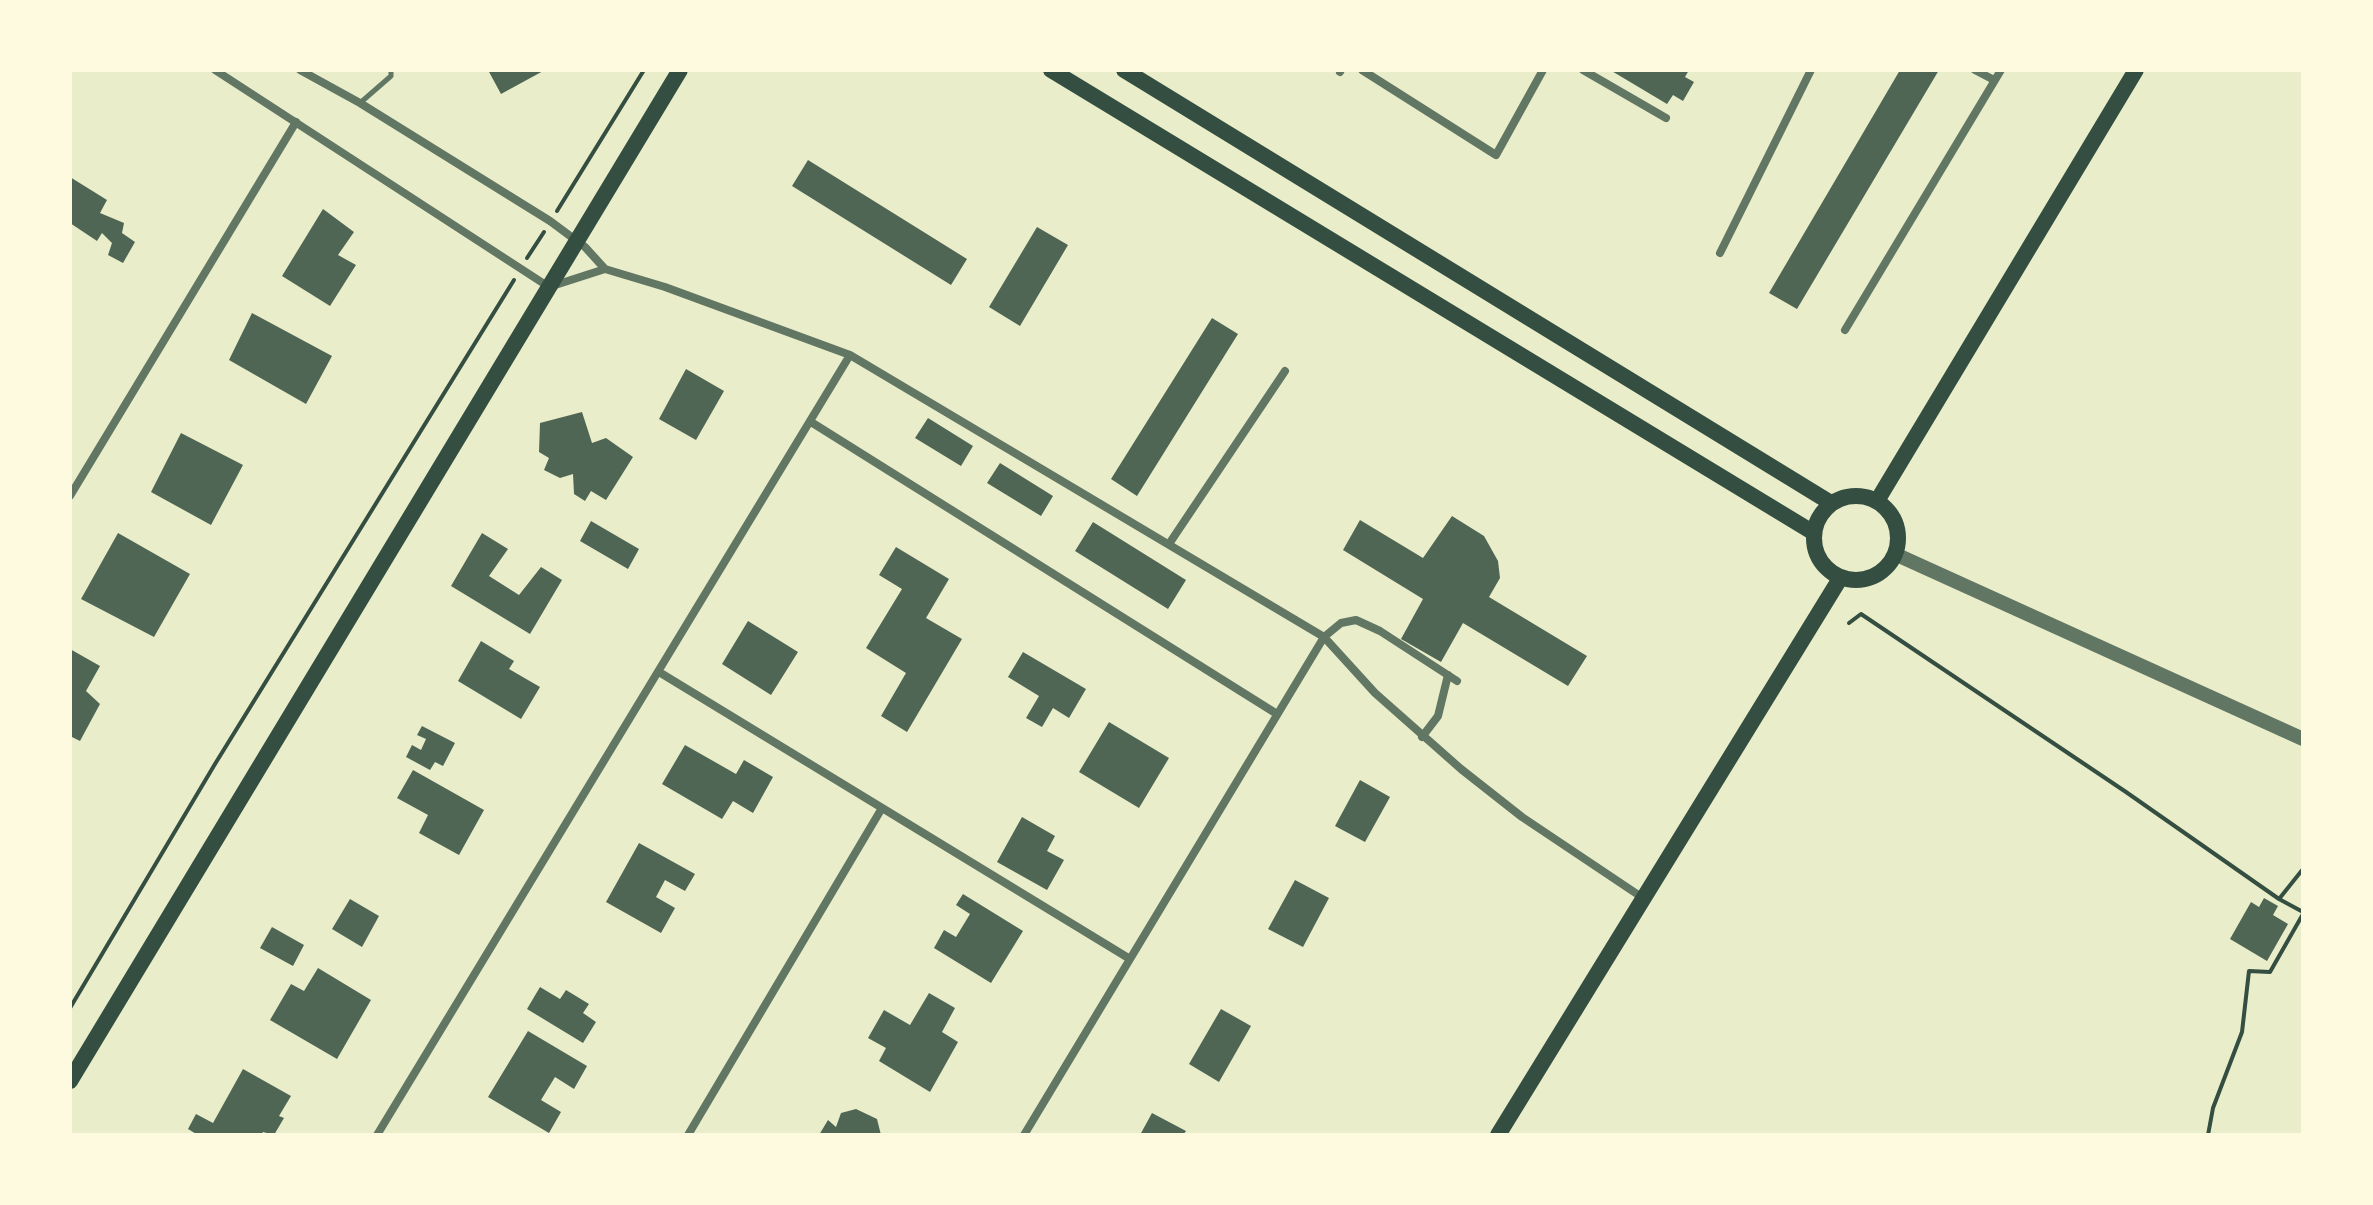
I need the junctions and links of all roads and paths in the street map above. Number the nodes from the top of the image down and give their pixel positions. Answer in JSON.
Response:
{"nodes":[{"id":1,"x":215,"y":70,"type":"edge"},
{"id":2,"x":300,"y":70,"type":"edge"},
{"id":3,"x":391,"y":70,"type":"edge"},
{"id":4,"x":644,"y":70,"type":"edge"},
{"id":5,"x":680,"y":70,"type":"edge"},
{"id":6,"x":1051,"y":70,"type":"edge"},
{"id":7,"x":1124,"y":70,"type":"edge"},
{"id":8,"x":1362,"y":70,"type":"edge"},
{"id":9,"x":1543,"y":70,"type":"edge"},
{"id":10,"x":1583,"y":70,"type":"edge"},
{"id":11,"x":1812,"y":70,"type":"edge"},
{"id":12,"x":1975,"y":70,"type":"edge"},
{"id":13,"x":2001,"y":70,"type":"edge"},
{"id":14,"x":2136,"y":70,"type":"edge"},
{"id":15,"x":1994,"y":80,"type":"junction"},
{"id":16,"x":360,"y":103,"type":"junction"},
{"id":17,"x":1666,"y":118,"type":"dead end"},
{"id":18,"x":296,"y":122,"type":"junction"},
{"id":19,"x":550,"y":221,"type":"junction"},
{"id":20,"x":578,"y":242,"type":"junction"},
{"id":21,"x":1720,"y":253,"type":"dead end"},
{"id":22,"x":521,"y":269,"type":"junction"},
{"id":23,"x":605,"y":269,"type":"junction"},
{"id":24,"x":549,"y":287,"type":"junction"},
{"id":25,"x":1845,"y":330,"type":"dead end"},
{"id":26,"x":850,"y":355,"type":"junction"},
{"id":27,"x":1285,"y":371,"type":"dead end"},
{"id":28,"x":811,"y":422,"type":"junction"},
{"id":29,"x":70,"y":496,"type":"edge"},
{"id":30,"x":1877,"y":501,"type":"junction"},
{"id":31,"x":1831,"y":503,"type":"junction"},
{"id":32,"x":1814,"y":533,"type":"junction"},
{"id":33,"x":1169,"y":544,"type":"junction"},
{"id":34,"x":1895,"y":554,"type":"junction"},
{"id":35,"x":1841,"y":577,"type":"junction"},
{"id":36,"x":1849,"y":623,"type":"dead end"},
{"id":37,"x":1324,"y":637,"type":"junction"},
{"id":38,"x":659,"y":672,"type":"junction"},
{"id":39,"x":1448,"y":675,"type":"junction"},
{"id":40,"x":1457,"y":681,"type":"dead end"},
{"id":41,"x":1277,"y":714,"type":"junction"},
{"id":42,"x":1422,"y":737,"type":"junction"},
{"id":43,"x":2303,"y":739,"type":"edge"},
{"id":44,"x":882,"y":808,"type":"junction"},
{"id":45,"x":2303,"y":869,"type":"edge"},
{"id":46,"x":1644,"y":898,"type":"junction"},
{"id":47,"x":2279,"y":899,"type":"junction"},
{"id":48,"x":2303,"y":913,"type":"edge"},
{"id":49,"x":1130,"y":959,"type":"junction"},
{"id":50,"x":70,"y":1008,"type":"edge"},
{"id":51,"x":75,"y":1061,"type":"edge"},
{"id":52,"x":70,"y":1081,"type":"edge"},
{"id":53,"x":377,"y":1135,"type":"edge"},
{"id":54,"x":688,"y":1135,"type":"edge"},
{"id":55,"x":1024,"y":1135,"type":"edge"},
{"id":56,"x":1498,"y":1135,"type":"edge"},
{"id":57,"x":2208,"y":1135,"type":"edge"}],
"edges":[{"from":1,"to":18,"type":"street"},
{"from":2,"to":16,"type":"street"},
{"from":3,"to":16,"type":"lane"},
{"from":4,"to":19,"type":"path"},
{"from":5,"to":20,"type":"main road"},
{"from":6,"to":32,"type":"main road"},
{"from":7,"to":31,"type":"main road"},
{"from":8,"to":9,"type":"street"},
{"from":10,"to":17,"type":"street"},
{"from":11,"to":21,"type":"street"},
{"from":12,"to":15,"type":"street"},
{"from":13,"to":15,"type":"street"},
{"from":14,"to":30,"type":"main road"},
{"from":15,"to":25,"type":"street"},
{"from":16,"to":19,"type":"street"},
{"from":18,"to":22,"type":"street"},
{"from":18,"to":29,"type":"street"},
{"from":19,"to":20,"type":"street"},
{"from":19,"to":22,"type":"path"},
{"from":20,"to":23,"type":"street"},
{"from":20,"to":24,"type":"main road"},
{"from":22,"to":24,"type":"street"},
{"from":22,"to":50,"type":"path"},
{"from":23,"to":24,"type":"street"},
{"from":23,"to":26,"type":"street"},
{"from":24,"to":51,"type":"main road"},
{"from":26,"to":28,"type":"street"},
{"from":26,"to":33,"type":"street"},
{"from":27,"to":33,"type":"street"},
{"from":28,"to":38,"type":"street"},
{"from":28,"to":41,"type":"street"},
{"from":30,"to":31,"type":"main road"},
{"from":30,"to":34,"type":"main road"},
{"from":31,"to":32,"type":"main road"},
{"from":32,"to":35,"type":"main road"},
{"from":33,"to":37,"type":"street"},
{"from":34,"to":35,"type":"main road"},
{"from":34,"to":43,"type":"street"},
{"from":35,"to":46,"type":"main road"},
{"from":36,"to":47,"type":"path"},
{"from":37,"to":39,"type":"street"},
{"from":37,"to":41,"type":"street"},
{"from":37,"to":42,"type":"street"},
{"from":38,"to":44,"type":"street"},
{"from":38,"to":53,"type":"street"},
{"from":39,"to":40,"type":"street"},
{"from":39,"to":42,"type":"street"},
{"from":41,"to":49,"type":"street"},
{"from":42,"to":46,"type":"street"},
{"from":44,"to":49,"type":"street"},
{"from":44,"to":54,"type":"street"},
{"from":45,"to":47,"type":"path"},
{"from":46,"to":56,"type":"main road"},
{"from":47,"to":48,"type":"path"},
{"from":48,"to":57,"type":"path"},
{"from":49,"to":55,"type":"street"},
{"from":51,"to":52,"type":"main road"}]}
